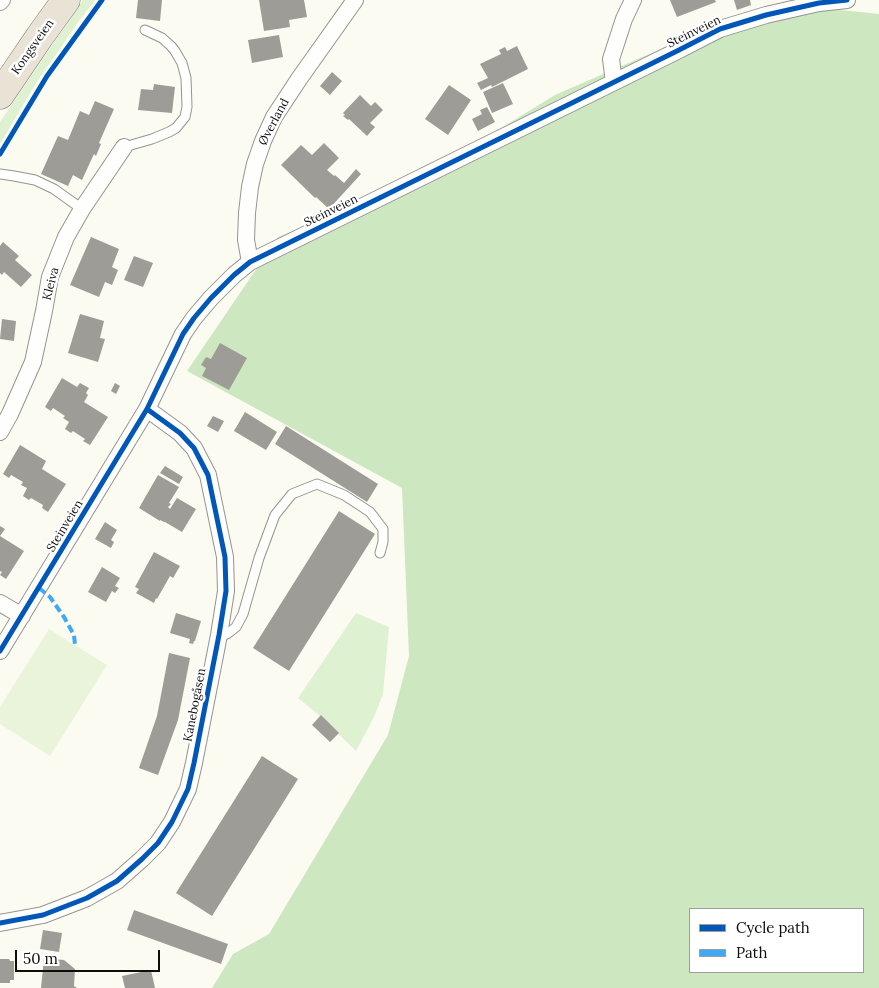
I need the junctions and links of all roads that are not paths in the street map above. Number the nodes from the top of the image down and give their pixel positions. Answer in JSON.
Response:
{"nodes":[{"id":1,"x":66,"y":0,"type":"edge"},
{"id":2,"x":355,"y":0,"type":"edge"},
{"id":3,"x":633,"y":0,"type":"edge"},
{"id":4,"x":847,"y":0,"type":"edge"},
{"id":5,"x":145,"y":30,"type":"dead end"},
{"id":6,"x":614,"y":82,"type":"junction"},
{"id":7,"x":0,"y":95,"type":"edge"},
{"id":8,"x":124,"y":147,"type":"joint"},
{"id":9,"x":0,"y":174,"type":"edge"},
{"id":10,"x":82,"y":208,"type":"junction"},
{"id":11,"x":250,"y":262,"type":"junction"},
{"id":12,"x":148,"y":409,"type":"junction"},
{"id":13,"x":0,"y":432,"type":"edge"},
{"id":14,"x":380,"y":553,"type":"dead end"},
{"id":15,"x":0,"y":603,"type":"edge"},
{"id":16,"x":22,"y":616,"type":"junction"},
{"id":17,"x":219,"y":636,"type":"junction"},
{"id":18,"x":0,"y":651,"type":"edge"},
{"id":19,"x":0,"y":924,"type":"edge"}],
"edges":[{"from":1,"to":7,"type":"highway","name":"Kongsveien"},
{"from":2,"to":11,"type":"street","name":"Øverland"},
{"from":3,"to":6,"type":"street"},
{"from":4,"to":6,"type":"street","name":"Steinveien"},
{"from":5,"to":8,"type":"lane"},
{"from":6,"to":11,"type":"street","name":"Steinveien"},
{"from":8,"to":10,"type":"street","name":"Kleiva"},
{"from":9,"to":10,"type":"lane"},
{"from":10,"to":13,"type":"street","name":"Kleiva"},
{"from":11,"to":12,"type":"street","name":"Steinveien"},
{"from":12,"to":16,"type":"street","name":"Steinveien"},
{"from":12,"to":17,"type":"street","name":"Kanebogåsen"},
{"from":14,"to":17,"type":"lane"},
{"from":15,"to":16,"type":"street"},
{"from":16,"to":18,"type":"street","name":"Steinveien"},
{"from":17,"to":19,"type":"street","name":"Kanebogåsen"}]}
